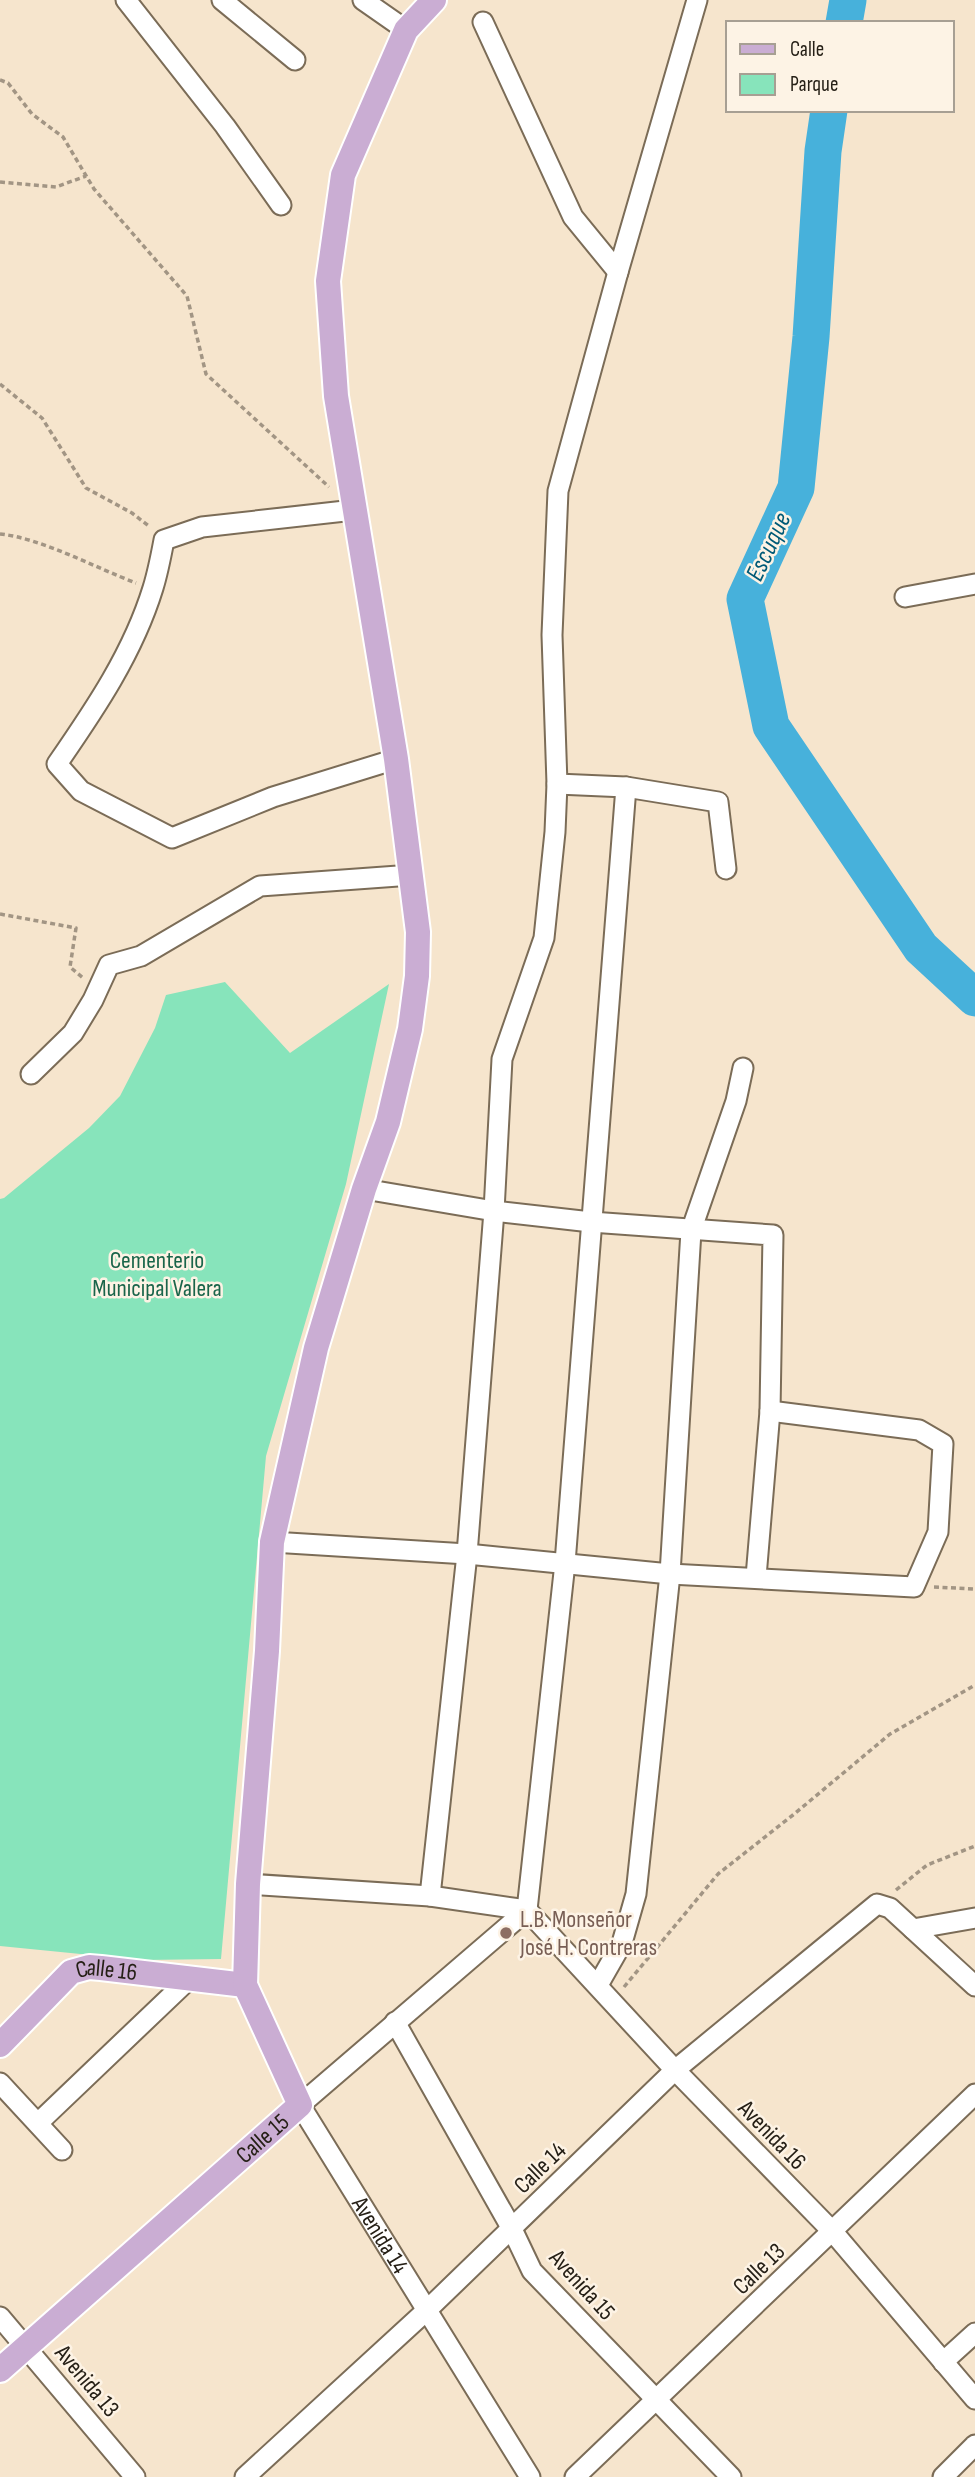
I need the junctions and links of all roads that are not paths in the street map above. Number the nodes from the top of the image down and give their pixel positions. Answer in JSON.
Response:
{"nodes":[{"id":1,"x":126,"y":0,"type":"edge"},
{"id":2,"x":222,"y":0,"type":"edge"},
{"id":3,"x":363,"y":0,"type":"edge"},
{"id":4,"x":434,"y":0,"type":"edge"},
{"id":5,"x":697,"y":0,"type":"edge"},
{"id":6,"x":483,"y":22,"type":"dead end"},
{"id":7,"x":407,"y":30,"type":"junction"},
{"id":8,"x":295,"y":60,"type":"dead end"},
{"id":9,"x":281,"y":205,"type":"dead end"},
{"id":10,"x":618,"y":272,"type":"junction"},
{"id":11,"x":354,"y":510,"type":"junction"},
{"id":12,"x":975,"y":584,"type":"edge"},
{"id":13,"x":905,"y":597,"type":"dead end"},
{"id":14,"x":397,"y":759,"type":"junction"},
{"id":15,"x":557,"y":784,"type":"junction"},
{"id":16,"x":626,"y":787,"type":"junction"},
{"id":17,"x":726,"y":869,"type":"dead end"},
{"id":18,"x":412,"y":874,"type":"junction"},
{"id":19,"x":743,"y":1068,"type":"dead end"},
{"id":20,"x":31,"y":1074,"type":"dead end"},
{"id":21,"x":363,"y":1189,"type":"junction"},
{"id":22,"x":494,"y":1211,"type":"junction"},
{"id":23,"x":591,"y":1223,"type":"junction"},
{"id":24,"x":691,"y":1231,"type":"junction"},
{"id":25,"x":770,"y":1410,"type":"junction"},
{"id":26,"x":272,"y":1542,"type":"junction"},
{"id":27,"x":467,"y":1554,"type":"junction"},
{"id":28,"x":565,"y":1563,"type":"junction"},
{"id":29,"x":670,"y":1574,"type":"junction"},
{"id":30,"x":757,"y":1577,"type":"junction"},
{"id":31,"x":248,"y":1884,"type":"junction"},
{"id":32,"x":430,"y":1896,"type":"junction"},
{"id":33,"x":527,"y":1910,"type":"junction"},
{"id":34,"x":975,"y":1918,"type":"edge"},
{"id":35,"x":913,"y":1929,"type":"junction"},
{"id":36,"x":189,"y":1979,"type":"junction"},
{"id":37,"x":244,"y":1985,"type":"junction"},
{"id":38,"x":598,"y":1985,"type":"junction"},
{"id":39,"x":975,"y":1986,"type":"edge"},
{"id":40,"x":395,"y":2022,"type":"junction"},
{"id":41,"x":0,"y":2045,"type":"edge"},
{"id":42,"x":675,"y":2070,"type":"junction"},
{"id":43,"x":0,"y":2083,"type":"edge"},
{"id":44,"x":975,"y":2094,"type":"edge"},
{"id":45,"x":300,"y":2105,"type":"junction"},
{"id":46,"x":38,"y":2123,"type":"junction"},
{"id":47,"x":62,"y":2150,"type":"dead end"},
{"id":48,"x":512,"y":2229,"type":"junction"},
{"id":49,"x":833,"y":2232,"type":"junction"},
{"id":50,"x":426,"y":2311,"type":"junction"},
{"id":51,"x":0,"y":2317,"type":"edge"},
{"id":52,"x":975,"y":2333,"type":"edge"},
{"id":53,"x":26,"y":2346,"type":"junction"},
{"id":54,"x":943,"y":2362,"type":"junction"},
{"id":55,"x":0,"y":2370,"type":"edge"},
{"id":56,"x":975,"y":2399,"type":"edge"},
{"id":57,"x":656,"y":2400,"type":"junction"},
{"id":58,"x":975,"y":2445,"type":"edge"},
{"id":59,"x":135,"y":2477,"type":"edge"},
{"id":60,"x":246,"y":2477,"type":"edge"},
{"id":61,"x":530,"y":2477,"type":"edge"},
{"id":62,"x":575,"y":2477,"type":"edge"},
{"id":63,"x":731,"y":2477,"type":"edge"},
{"id":64,"x":943,"y":2477,"type":"edge"}],
"edges":[{"from":1,"to":9,"type":"street"},
{"from":2,"to":8,"type":"street"},
{"from":3,"to":7,"type":"street"},
{"from":4,"to":7,"type":"main road"},
{"from":5,"to":10,"type":"street"},
{"from":6,"to":10,"type":"street"},
{"from":7,"to":11,"type":"main road"},
{"from":10,"to":15,"type":"street"},
{"from":11,"to":14,"type":"main road"},
{"from":11,"to":14,"type":"street"},
{"from":12,"to":13,"type":"street"},
{"from":14,"to":18,"type":"main road"},
{"from":15,"to":16,"type":"street"},
{"from":15,"to":22,"type":"street"},
{"from":16,"to":17,"type":"street"},
{"from":16,"to":23,"type":"street"},
{"from":18,"to":20,"type":"street"},
{"from":18,"to":21,"type":"main road"},
{"from":19,"to":24,"type":"street"},
{"from":21,"to":22,"type":"street"},
{"from":21,"to":26,"type":"main road"},
{"from":22,"to":23,"type":"street"},
{"from":22,"to":27,"type":"street"},
{"from":23,"to":24,"type":"street"},
{"from":23,"to":28,"type":"street"},
{"from":24,"to":25,"type":"street"},
{"from":24,"to":29,"type":"street"},
{"from":25,"to":30,"type":"street"},
{"from":25,"to":30,"type":"street"},
{"from":26,"to":27,"type":"street"},
{"from":26,"to":31,"type":"main road"},
{"from":27,"to":28,"type":"street"},
{"from":27,"to":32,"type":"street"},
{"from":28,"to":29,"type":"street"},
{"from":28,"to":33,"type":"street"},
{"from":29,"to":30,"type":"street"},
{"from":29,"to":38,"type":"street"},
{"from":31,"to":32,"type":"street"},
{"from":31,"to":37,"type":"main road"},
{"from":32,"to":33,"type":"street"},
{"from":33,"to":38,"type":"street","name":"Avenida 16"},
{"from":33,"to":40,"type":"street","name":"Calle 15"},
{"from":34,"to":35,"type":"street"},
{"from":35,"to":39,"type":"street"},
{"from":35,"to":42,"type":"street","name":"Calle 14"},
{"from":36,"to":37,"type":"main road","name":"Calle 16"},
{"from":36,"to":41,"type":"main road","name":"Calle 16"},
{"from":36,"to":46,"type":"street"},
{"from":37,"to":45,"type":"main road","name":"Avenida 14"},
{"from":38,"to":42,"type":"street","name":"Avenida 16"},
{"from":40,"to":45,"type":"street","name":"Calle 15"},
{"from":40,"to":48,"type":"street","name":"Avenida 15"},
{"from":42,"to":48,"type":"street","name":"Calle 14"},
{"from":42,"to":49,"type":"street","name":"Avenida 16"},
{"from":43,"to":46,"type":"street"},
{"from":44,"to":49,"type":"street","name":"Calle 13"},
{"from":45,"to":50,"type":"street","name":"Avenida 14"},
{"from":45,"to":53,"type":"main road","name":"Calle 15"},
{"from":46,"to":47,"type":"street"},
{"from":48,"to":50,"type":"street","name":"Calle 14"},
{"from":48,"to":57,"type":"street","name":"Avenida 15"},
{"from":49,"to":54,"type":"street","name":"Avenida 16"},
{"from":49,"to":57,"type":"street","name":"Calle 13"},
{"from":50,"to":60,"type":"street","name":"Calle 14"},
{"from":50,"to":61,"type":"street","name":"Avenida 14"},
{"from":51,"to":53,"type":"street","name":"Avenida 13"},
{"from":52,"to":54,"type":"street"},
{"from":53,"to":55,"type":"main road","name":"Calle 15"},
{"from":53,"to":59,"type":"street","name":"Avenida 13"},
{"from":54,"to":56,"type":"street","name":"Avenida 16"},
{"from":57,"to":62,"type":"street","name":"Calle 13"},
{"from":57,"to":63,"type":"street","name":"Avenida 15"},
{"from":58,"to":64,"type":"street"}]}
